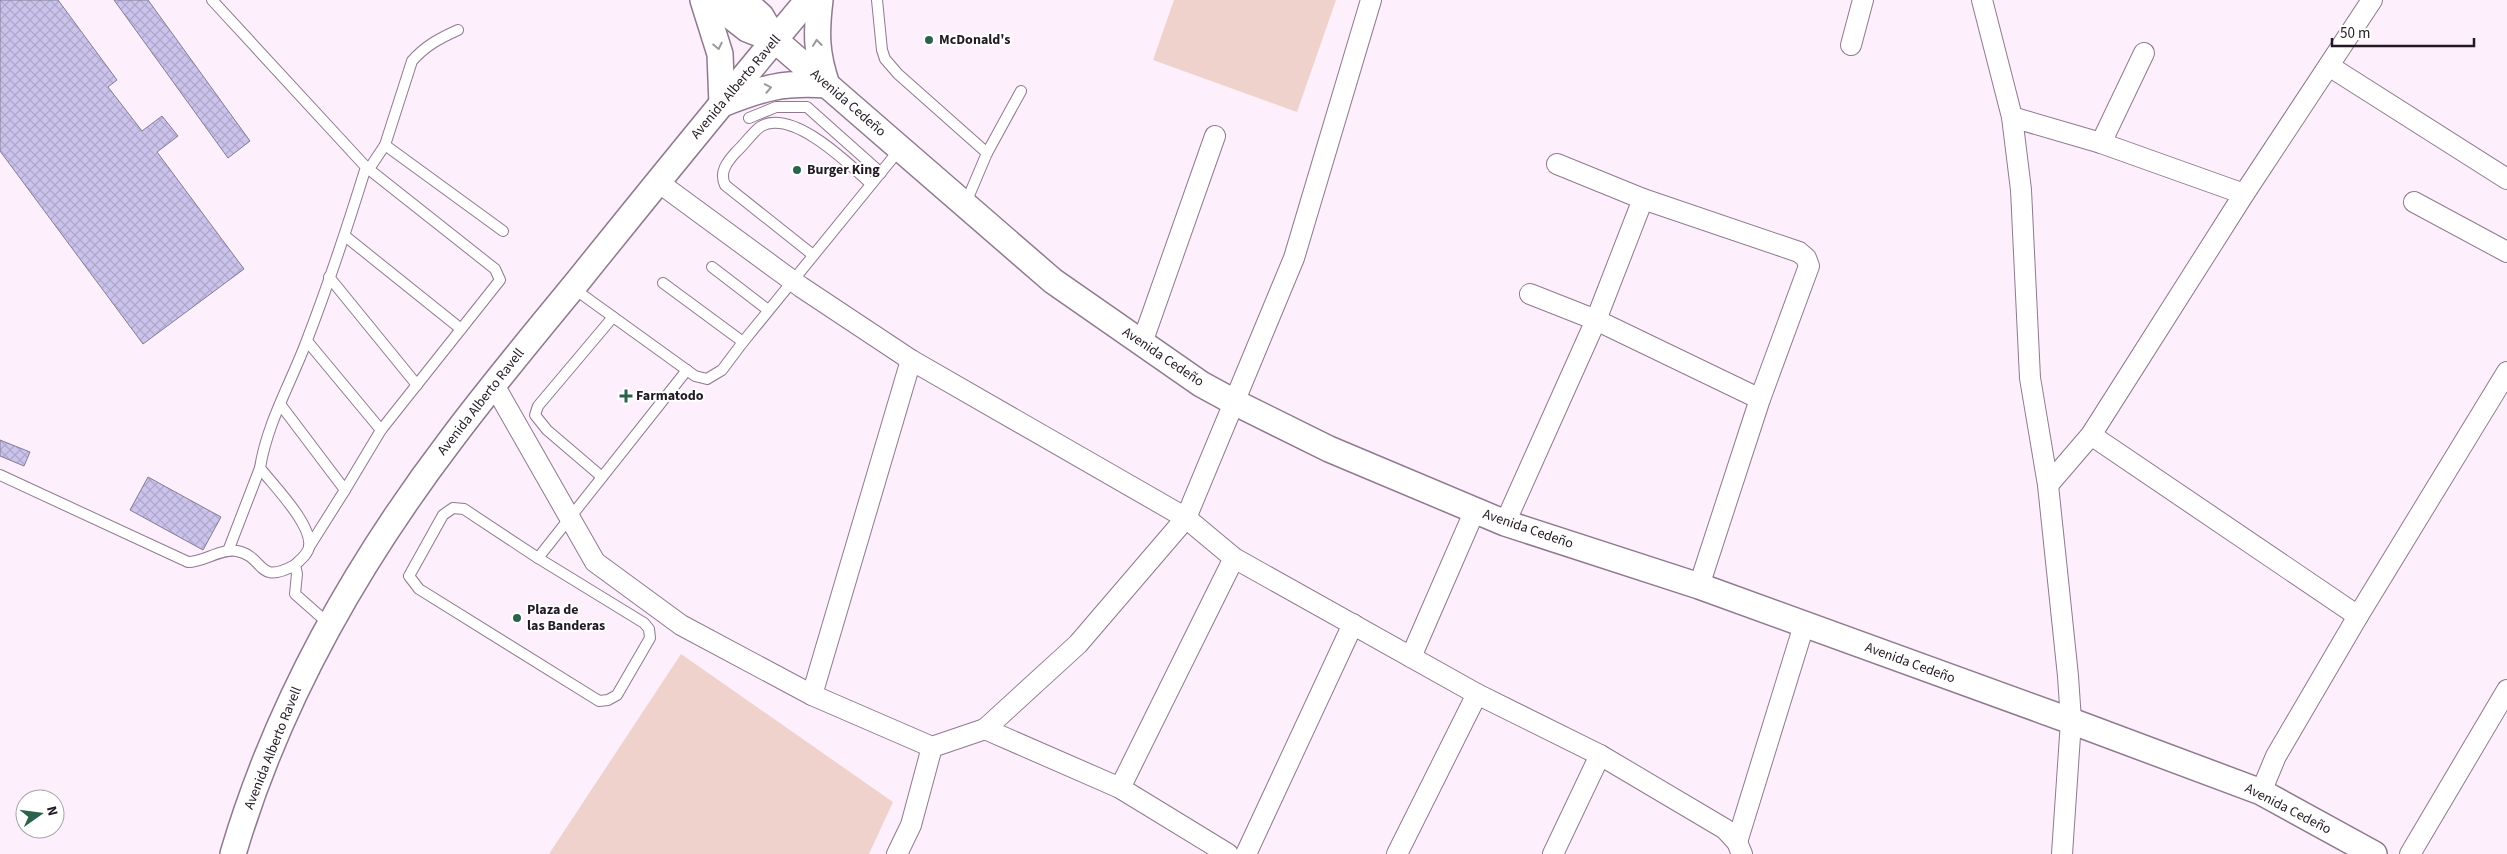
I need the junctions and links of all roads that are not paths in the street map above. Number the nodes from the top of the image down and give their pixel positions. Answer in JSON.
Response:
{"nodes":[{"id":1,"x":212,"y":0,"type":"edge"},
{"id":2,"x":703,"y":0,"type":"edge"},
{"id":3,"x":710,"y":0,"type":"edge"},
{"id":4,"x":743,"y":0,"type":"edge"},
{"id":5,"x":808,"y":0,"type":"edge"},
{"id":6,"x":820,"y":0,"type":"edge"},
{"id":7,"x":877,"y":0,"type":"edge"},
{"id":8,"x":1371,"y":0,"type":"edge"},
{"id":9,"x":1863,"y":0,"type":"edge"},
{"id":10,"x":1982,"y":0,"type":"edge"},
{"id":11,"x":2372,"y":0,"type":"edge"},
{"id":12,"x":458,"y":30,"type":"dead end"},
{"id":13,"x":775,"y":40,"type":"junction"},
{"id":14,"x":1852,"y":45,"type":"dead end"},
{"id":15,"x":2144,"y":53,"type":"dead end"},
{"id":16,"x":2329,"y":66,"type":"junction"},
{"id":17,"x":827,"y":85,"type":"junction"},
{"id":18,"x":1021,"y":91,"type":"dead end"},
{"id":19,"x":722,"y":104,"type":"junction"},
{"id":20,"x":2012,"y":117,"type":"junction"},
{"id":21,"x":749,"y":118,"type":"dead end"},
{"id":22,"x":1215,"y":136,"type":"dead end"},
{"id":23,"x":2101,"y":143,"type":"junction"},
{"id":24,"x":385,"y":145,"type":"junction"},
{"id":25,"x":900,"y":149,"type":"junction"},
{"id":26,"x":986,"y":153,"type":"junction"},
{"id":27,"x":1557,"y":164,"type":"dead end"},
{"id":28,"x":366,"y":167,"type":"junction"},
{"id":29,"x":881,"y":173,"type":"junction"},
{"id":30,"x":2507,"y":179,"type":"edge"},
{"id":31,"x":658,"y":182,"type":"junction"},
{"id":32,"x":871,"y":184,"type":"junction"},
{"id":33,"x":2244,"y":194,"type":"junction"},
{"id":34,"x":1643,"y":199,"type":"junction"},
{"id":35,"x":2414,"y":202,"type":"dead end"},
{"id":36,"x":965,"y":205,"type":"junction"},
{"id":37,"x":503,"y":231,"type":"dead end"},
{"id":38,"x":345,"y":236,"type":"junction"},
{"id":39,"x":2507,"y":252,"type":"edge"},
{"id":40,"x":813,"y":255,"type":"junction"},
{"id":41,"x":712,"y":267,"type":"dead end"},
{"id":42,"x":329,"y":278,"type":"junction"},
{"id":43,"x":792,"y":280,"type":"junction"},
{"id":44,"x":663,"y":283,"type":"dead end"},
{"id":45,"x":573,"y":288,"type":"junction"},
{"id":46,"x":1530,"y":294,"type":"dead end"},
{"id":47,"x":768,"y":310,"type":"junction"},
{"id":48,"x":613,"y":317,"type":"junction"},
{"id":49,"x":1596,"y":320,"type":"junction"},
{"id":50,"x":461,"y":329,"type":"junction"},
{"id":51,"x":307,"y":341,"type":"junction"},
{"id":52,"x":742,"y":342,"type":"junction"},
{"id":53,"x":1142,"y":343,"type":"junction"},
{"id":54,"x":911,"y":360,"type":"junction"},
{"id":55,"x":687,"y":370,"type":"junction"},
{"id":56,"x":2507,"y":372,"type":"edge"},
{"id":57,"x":417,"y":385,"type":"junction"},
{"id":58,"x":494,"y":386,"type":"junction"},
{"id":59,"x":1760,"y":399,"type":"junction"},
{"id":60,"x":1234,"y":402,"type":"junction"},
{"id":61,"x":280,"y":404,"type":"junction"},
{"id":62,"x":381,"y":430,"type":"junction"},
{"id":63,"x":2091,"y":435,"type":"junction"},
{"id":64,"x":260,"y":468,"type":"junction"},
{"id":65,"x":0,"y":475,"type":"edge"},
{"id":66,"x":602,"y":477,"type":"junction"},
{"id":67,"x":2048,"y":485,"type":"junction"},
{"id":68,"x":345,"y":490,"type":"junction"},
{"id":69,"x":1475,"y":510,"type":"junction"},
{"id":70,"x":570,"y":518,"type":"junction"},
{"id":71,"x":1186,"y":518,"type":"junction"},
{"id":72,"x":1505,"y":523,"type":"junction"},
{"id":73,"x":309,"y":547,"type":"junction"},
{"id":74,"x":228,"y":552,"type":"junction"},
{"id":75,"x":538,"y":558,"type":"junction"},
{"id":76,"x":1234,"y":558,"type":"junction"},
{"id":77,"x":295,"y":565,"type":"junction"},
{"id":78,"x":1699,"y":586,"type":"junction"},
{"id":79,"x":2358,"y":616,"type":"junction"},
{"id":80,"x":329,"y":624,"type":"junction"},
{"id":81,"x":1353,"y":624,"type":"junction"},
{"id":82,"x":1804,"y":625,"type":"junction"},
{"id":83,"x":1412,"y":656,"type":"junction"},
{"id":84,"x":2507,"y":690,"type":"edge"},
{"id":85,"x":1477,"y":694,"type":"junction"},
{"id":86,"x":812,"y":695,"type":"junction"},
{"id":87,"x":2071,"y":720,"type":"junction"},
{"id":88,"x":985,"y":729,"type":"junction"},
{"id":89,"x":932,"y":747,"type":"junction"},
{"id":90,"x":1600,"y":755,"type":"junction"},
{"id":91,"x":1120,"y":788,"type":"junction"},
{"id":92,"x":2261,"y":792,"type":"junction"},
{"id":93,"x":1739,"y":848,"type":"edge"},
{"id":94,"x":233,"y":854,"type":"edge"},
{"id":95,"x":897,"y":854,"type":"edge"},
{"id":96,"x":1228,"y":854,"type":"edge"},
{"id":97,"x":1246,"y":854,"type":"edge"},
{"id":98,"x":1397,"y":854,"type":"edge"},
{"id":99,"x":1553,"y":854,"type":"edge"},
{"id":100,"x":2062,"y":854,"type":"edge"},
{"id":101,"x":2374,"y":854,"type":"edge"},
{"id":102,"x":2410,"y":854,"type":"edge"}],
"edges":[{"from":1,"to":28,"type":"lane"},
{"from":2,"to":19,"type":"street","one_way":true},
{"from":3,"to":13,"type":"street"},
{"from":4,"to":13,"type":"street"},
{"from":5,"to":13,"type":"street","name":"Avenida Alberto Ravell"},
{"from":17,"to":6,"type":"street","one_way":true},
{"from":7,"to":26,"type":"lane"},
{"from":8,"to":60,"type":"street"},
{"from":9,"to":14,"type":"street"},
{"from":10,"to":20,"type":"street"},
{"from":11,"to":16,"type":"street"},
{"from":12,"to":24,"type":"lane"},
{"from":13,"to":17,"type":"street","name":"Avenida Cedeño"},
{"from":13,"to":19,"type":"street","name":"Avenida Alberto Ravell"},
{"from":15,"to":23,"type":"street"},
{"from":16,"to":30,"type":"street"},
{"from":16,"to":33,"type":"street"},
{"from":19,"to":17,"type":"street","one_way":true},
{"from":17,"to":25,"type":"street","name":"Avenida Cedeño"},
{"from":18,"to":26,"type":"lane"},
{"from":19,"to":31,"type":"street","name":"Avenida Alberto Ravell"},
{"from":20,"to":23,"type":"street"},
{"from":20,"to":67,"type":"street"},
{"from":21,"to":29,"type":"lane"},
{"from":22,"to":53,"type":"street"},
{"from":23,"to":33,"type":"street"},
{"from":24,"to":28,"type":"lane"},
{"from":24,"to":37,"type":"lane"},
{"from":25,"to":29,"type":"lane"},
{"from":25,"to":36,"type":"street","name":"Avenida Cedeño"},
{"from":26,"to":36,"type":"lane"},
{"from":27,"to":34,"type":"street"},
{"from":28,"to":38,"type":"lane"},
{"from":28,"to":50,"type":"lane"},
{"from":29,"to":32,"type":"lane"},
{"from":31,"to":43,"type":"street"},
{"from":31,"to":45,"type":"street","name":"Avenida Alberto Ravell"},
{"from":32,"to":40,"type":"lane"},
{"from":32,"to":40,"type":"lane"},
{"from":33,"to":63,"type":"street"},
{"from":34,"to":49,"type":"street"},
{"from":34,"to":59,"type":"street"},
{"from":35,"to":39,"type":"street"},
{"from":36,"to":53,"type":"street","name":"Avenida Cedeño"},
{"from":38,"to":42,"type":"lane"},
{"from":38,"to":50,"type":"lane"},
{"from":40,"to":43,"type":"lane"},
{"from":41,"to":47,"type":"lane"},
{"from":42,"to":51,"type":"lane"},
{"from":42,"to":57,"type":"lane"},
{"from":43,"to":47,"type":"lane"},
{"from":43,"to":54,"type":"street"},
{"from":44,"to":52,"type":"lane"},
{"from":45,"to":48,"type":"lane"},
{"from":45,"to":58,"type":"street","name":"Avenida Alberto Ravell"},
{"from":46,"to":49,"type":"street"},
{"from":47,"to":52,"type":"lane"},
{"from":48,"to":55,"type":"lane"},
{"from":48,"to":66,"type":"lane"},
{"from":49,"to":59,"type":"street"},
{"from":49,"to":72,"type":"street"},
{"from":50,"to":57,"type":"lane"},
{"from":51,"to":61,"type":"lane"},
{"from":51,"to":62,"type":"lane"},
{"from":52,"to":55,"type":"lane"},
{"from":53,"to":60,"type":"street","name":"Avenida Cedeño"},
{"from":54,"to":71,"type":"street"},
{"from":54,"to":86,"type":"street"},
{"from":55,"to":66,"type":"lane"},
{"from":56,"to":79,"type":"street"},
{"from":57,"to":62,"type":"lane"},
{"from":58,"to":70,"type":"street"},
{"from":58,"to":80,"type":"street","name":"Avenida Alberto Ravell"},
{"from":59,"to":78,"type":"street"},
{"from":60,"to":69,"type":"street","name":"Avenida Cedeño"},
{"from":60,"to":71,"type":"street"},
{"from":61,"to":64,"type":"lane"},
{"from":61,"to":68,"type":"lane"},
{"from":62,"to":68,"type":"lane"},
{"from":63,"to":67,"type":"street"},
{"from":63,"to":79,"type":"street"},
{"from":64,"to":73,"type":"lane"},
{"from":64,"to":74,"type":"lane"},
{"from":65,"to":74,"type":"lane"},
{"from":66,"to":70,"type":"lane"},
{"from":67,"to":87,"type":"street"},
{"from":68,"to":73,"type":"lane"},
{"from":69,"to":72,"type":"street","name":"Avenida Cedeño"},
{"from":69,"to":83,"type":"street"},
{"from":70,"to":75,"type":"lane"},
{"from":70,"to":86,"type":"street"},
{"from":71,"to":76,"type":"street"},
{"from":71,"to":88,"type":"street"},
{"from":72,"to":78,"type":"street","name":"Avenida Cedeño"},
{"from":73,"to":77,"type":"lane"},
{"from":74,"to":77,"type":"lane"},
{"from":75,"to":75,"type":"lane"},
{"from":76,"to":81,"type":"street"},
{"from":76,"to":91,"type":"street"},
{"from":77,"to":80,"type":"lane"},
{"from":78,"to":82,"type":"street","name":"Avenida Cedeño"},
{"from":79,"to":92,"type":"street"},
{"from":80,"to":94,"type":"street","name":"Avenida Alberto Ravell"},
{"from":81,"to":83,"type":"street"},
{"from":81,"to":97,"type":"street"},
{"from":82,"to":87,"type":"street","name":"Avenida Cedeño"},
{"from":82,"to":93,"type":"street"},
{"from":83,"to":85,"type":"street"},
{"from":84,"to":102,"type":"street"},
{"from":85,"to":90,"type":"street"},
{"from":85,"to":98,"type":"street"},
{"from":86,"to":89,"type":"street"},
{"from":87,"to":92,"type":"street","name":"Avenida Cedeño"},
{"from":87,"to":100,"type":"street"},
{"from":88,"to":89,"type":"street"},
{"from":88,"to":91,"type":"street"},
{"from":89,"to":95,"type":"street"},
{"from":90,"to":93,"type":"street"},
{"from":90,"to":99,"type":"street"},
{"from":91,"to":96,"type":"street"},
{"from":92,"to":101,"type":"street","name":"Avenida Cedeño"}]}
